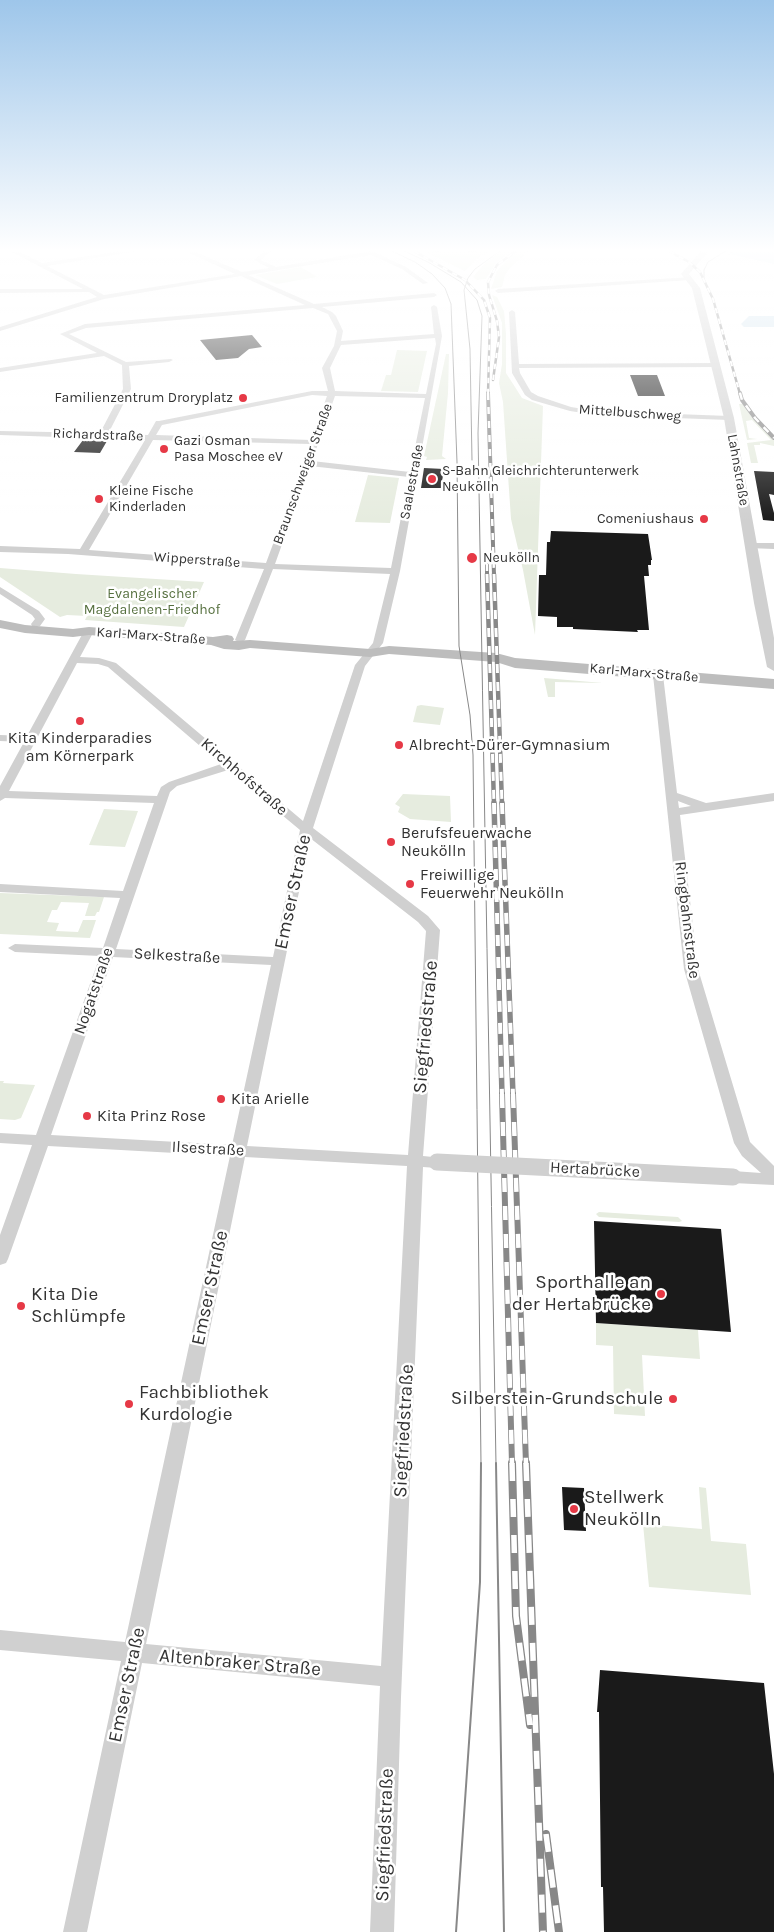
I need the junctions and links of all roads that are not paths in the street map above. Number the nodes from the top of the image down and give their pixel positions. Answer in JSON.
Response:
{"nodes":[{"id":1,"x":78,"y":341,"type":"edge"},
{"id":2,"x":365,"y":341,"type":"edge"},
{"id":3,"x":439,"y":341,"type":"edge"},
{"id":4,"x":514,"y":341,"type":"edge"},
{"id":5,"x":710,"y":341,"type":"edge"},
{"id":6,"x":338,"y":343,"type":"joint"},
{"id":7,"x":105,"y":354,"type":"junction"},
{"id":8,"x":170,"y":360,"type":"dead end"},
{"id":9,"x":125,"y":364,"type":"junction"},
{"id":10,"x":515,"y":366,"type":"junction"},
{"id":11,"x":716,"y":366,"type":"junction"},
{"id":12,"x":0,"y":370,"type":"edge"},
{"id":13,"x":332,"y":393,"type":"junction"},
{"id":14,"x":428,"y":396,"type":"junction"},
{"id":15,"x":729,"y":418,"type":"junction"},
{"id":16,"x":0,"y":433,"type":"edge"},
{"id":17,"x":103,"y":436,"type":"junction"},
{"id":18,"x":151,"y":437,"type":"junction"},
{"id":19,"x":315,"y":442,"type":"junction"},
{"id":20,"x":307,"y":463,"type":"junction"},
{"id":21,"x":413,"y":475,"type":"junction"},
{"id":22,"x":751,"y":546,"type":"junction"},
{"id":23,"x":774,"y":546,"type":"edge"},
{"id":24,"x":0,"y":549,"type":"edge"},
{"id":25,"x":83,"y":552,"type":"junction"},
{"id":26,"x":270,"y":566,"type":"junction"},
{"id":27,"x":395,"y":571,"type":"junction"},
{"id":28,"x":0,"y":590,"type":"edge"},
{"id":29,"x":0,"y":624,"type":"edge"},
{"id":30,"x":36,"y":624,"type":"junction"},
{"id":31,"x":89,"y":631,"type":"junction"},
{"id":32,"x":245,"y":642,"type":"junction"},
{"id":33,"x":370,"y":653,"type":"junction"},
{"id":34,"x":72,"y":660,"type":"junction"},
{"id":35,"x":774,"y":667,"type":"edge"},
{"id":36,"x":658,"y":675,"type":"junction"},
{"id":37,"x":774,"y":684,"type":"edge"},
{"id":38,"x":0,"y":738,"type":"edge"},
{"id":39,"x":30,"y":740,"type":"junction"},
{"id":40,"x":230,"y":766,"type":"junction"},
{"id":41,"x":670,"y":794,"type":"junction"},
{"id":42,"x":1,"y":795,"type":"edge"},
{"id":43,"x":774,"y":797,"type":"edge"},
{"id":44,"x":162,"y":800,"type":"junction"},
{"id":45,"x":706,"y":808,"type":"junction"},
{"id":46,"x":673,"y":812,"type":"junction"},
{"id":47,"x":306,"y":830,"type":"junction"},
{"id":48,"x":0,"y":888,"type":"edge"},
{"id":49,"x":128,"y":894,"type":"junction"},
{"id":50,"x":433,"y":930,"type":"joint"},
{"id":51,"x":15,"y":948,"type":"dead end"},
{"id":52,"x":107,"y":952,"type":"junction"},
{"id":53,"x":278,"y":961,"type":"junction"},
{"id":54,"x":0,"y":1138,"type":"edge"},
{"id":55,"x":42,"y":1140,"type":"junction"},
{"id":56,"x":239,"y":1151,"type":"junction"},
{"id":57,"x":415,"y":1161,"type":"junction"},
{"id":58,"x":774,"y":1175,"type":"edge"},
{"id":59,"x":774,"y":1179,"type":"edge"},
{"id":60,"x":0,"y":1259,"type":"edge"},
{"id":61,"x":0,"y":1640,"type":"edge"},
{"id":62,"x":134,"y":1652,"type":"junction"},
{"id":63,"x":391,"y":1677,"type":"junction"},
{"id":64,"x":75,"y":1932,"type":"edge"},
{"id":65,"x":382,"y":1932,"type":"edge"}],
"edges":[{"from":1,"to":7,"type":"street"},
{"from":2,"to":6,"type":"street"},
{"from":3,"to":14,"type":"street","name":"Saalestraße"},
{"from":4,"to":10,"type":"street","name":"Mittelbuschweg"},
{"from":5,"to":11,"type":"street","name":"Lahnstraße"},
{"from":6,"to":13,"type":"street","name":"Braunschweiger Straße"},
{"from":7,"to":9,"type":"street"},
{"from":7,"to":12,"type":"street"},
{"from":8,"to":9,"type":"street"},
{"from":9,"to":17,"type":"street"},
{"from":10,"to":11,"type":"street"},
{"from":10,"to":15,"type":"street","name":"Mittelbuschweg"},
{"from":11,"to":15,"type":"street","name":"Lahnstraße"},
{"from":13,"to":14,"type":"street"},
{"from":13,"to":18,"type":"street"},
{"from":13,"to":19,"type":"street","name":"Braunschweiger Straße"},
{"from":14,"to":21,"type":"street","name":"Saalestraße"},
{"from":15,"to":22,"type":"street","name":"Lahnstraße"},
{"from":16,"to":17,"type":"street","name":"Richardstraße"},
{"from":17,"to":18,"type":"street","name":"Richardstraße"},
{"from":18,"to":19,"type":"street","name":"Richardstraße"},
{"from":18,"to":25,"type":"street"},
{"from":19,"to":20,"type":"street","name":"Braunschweiger Straße"},
{"from":20,"to":21,"type":"street"},
{"from":20,"to":26,"type":"street","name":"Braunschweiger Straße"},
{"from":21,"to":27,"type":"street","name":"Saalestraße"},
{"from":22,"to":23,"type":"street"},
{"from":22,"to":35,"type":"street","name":"Lahnstraße"},
{"from":24,"to":25,"type":"street","name":"Wipperstraße"},
{"from":25,"to":26,"type":"street","name":"Wipperstraße"},
{"from":26,"to":27,"type":"street","name":"Wipperstraße"},
{"from":26,"to":32,"type":"street","name":"Braunschweiger Straße"},
{"from":27,"to":33,"type":"street","name":"Saalestraße"},
{"from":28,"to":30,"type":"street"},
{"from":29,"to":30,"type":"main road","name":"Karl-Marx-Straße"},
{"from":29,"to":31,"type":"main road","name":"Karl-Marx-Straße"},
{"from":30,"to":31,"type":"main road","name":"Karl-Marx-Straße"},
{"from":31,"to":32,"type":"main road","name":"Karl-Marx-Straße"},
{"from":31,"to":34,"type":"street"},
{"from":32,"to":33,"type":"main road","name":"Karl-Marx-Straße"},
{"from":33,"to":36,"type":"main road","name":"Karl-Marx-Straße"},
{"from":33,"to":47,"type":"street","name":"Emser Straße"},
{"from":34,"to":39,"type":"street"},
{"from":34,"to":40,"type":"street","name":"Kirchhofstraße"},
{"from":36,"to":37,"type":"main road","name":"Karl-Marx-Straße"},
{"from":36,"to":41,"type":"street","name":"Ringbahnstraße"},
{"from":38,"to":39,"type":"street"},
{"from":39,"to":42,"type":"street"},
{"from":40,"to":44,"type":"street","name":"Nogatstraße"},
{"from":40,"to":47,"type":"street","name":"Kirchhofstraße"},
{"from":41,"to":45,"type":"street"},
{"from":41,"to":46,"type":"street","name":"Ringbahnstraße"},
{"from":42,"to":44,"type":"street"},
{"from":43,"to":45,"type":"street"},
{"from":44,"to":49,"type":"street","name":"Nogatstraße"},
{"from":45,"to":46,"type":"street"},
{"from":46,"to":58,"type":"street","name":"Ringbahnstraße"},
{"from":47,"to":50,"type":"street","name":"Kirchhofstraße"},
{"from":47,"to":53,"type":"street","name":"Emser Straße"},
{"from":48,"to":49,"type":"street"},
{"from":49,"to":52,"type":"street","name":"Nogatstraße"},
{"from":50,"to":57,"type":"street","name":"Siegfriedstraße"},
{"from":51,"to":52,"type":"street","name":"Selkestraße"},
{"from":52,"to":53,"type":"street","name":"Selkestraße"},
{"from":52,"to":55,"type":"street","name":"Nogatstraße"},
{"from":53,"to":56,"type":"street","name":"Emser Straße"},
{"from":54,"to":55,"type":"street","name":"Ilsestraße"},
{"from":55,"to":56,"type":"street","name":"Ilsestraße"},
{"from":55,"to":60,"type":"street","name":"Nogatstraße"},
{"from":56,"to":57,"type":"street","name":"Ilsestraße"},
{"from":56,"to":62,"type":"street","name":"Emser Straße"},
{"from":57,"to":59,"type":"street","name":"Hertabrücke","bridge":true},
{"from":57,"to":63,"type":"street","name":"Siegfriedstraße"},
{"from":61,"to":62,"type":"street","name":"Altenbraker Straße"},
{"from":62,"to":63,"type":"street","name":"Altenbraker Straße"},
{"from":62,"to":64,"type":"street","name":"Emser Straße"},
{"from":63,"to":65,"type":"street","name":"Siegfriedstraße"}]}
